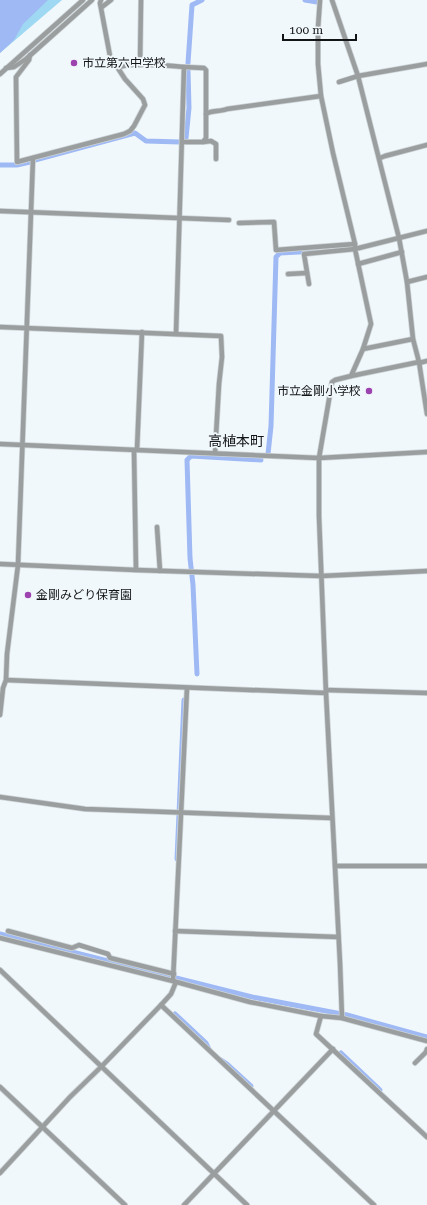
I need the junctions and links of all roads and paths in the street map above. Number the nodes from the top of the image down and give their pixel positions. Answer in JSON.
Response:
{"nodes":[{"id":1,"x":82,"y":0,"type":"edge"},
{"id":2,"x":92,"y":0,"type":"edge"},
{"id":3,"x":101,"y":0,"type":"edge"},
{"id":4,"x":111,"y":0,"type":"edge"},
{"id":5,"x":141,"y":0,"type":"edge"},
{"id":6,"x":320,"y":0,"type":"edge"},
{"id":7,"x":332,"y":0,"type":"edge"},
{"id":8,"x":102,"y":7,"type":"junction"},
{"id":9,"x":30,"y":54,"type":"junction"},
{"id":10,"x":427,"y":64,"type":"edge"},
{"id":11,"x":140,"y":65,"type":"junction"},
{"id":12,"x":184,"y":67,"type":"junction"},
{"id":13,"x":6,"y":68,"type":"junction"},
{"id":14,"x":118,"y":68,"type":"junction"},
{"id":15,"x":0,"y":74,"type":"edge"},
{"id":16,"x":358,"y":76,"type":"junction"},
{"id":17,"x":339,"y":82,"type":"dead end"},
{"id":18,"x":321,"y":96,"type":"junction"},
{"id":19,"x":206,"y":114,"type":"junction"},
{"id":20,"x":182,"y":142,"type":"junction"},
{"id":21,"x":203,"y":142,"type":"junction"},
{"id":22,"x":427,"y":145,"type":"edge"},
{"id":23,"x":33,"y":158,"type":"junction"},
{"id":24,"x":380,"y":158,"type":"junction"},
{"id":25,"x":216,"y":159,"type":"dead end"},
{"id":26,"x":0,"y":212,"type":"edge"},
{"id":27,"x":31,"y":213,"type":"junction"},
{"id":28,"x":180,"y":219,"type":"junction"},
{"id":29,"x":229,"y":220,"type":"dead end"},
{"id":30,"x":239,"y":223,"type":"dead end"},
{"id":31,"x":427,"y":231,"type":"edge"},
{"id":32,"x":399,"y":238,"type":"junction"},
{"id":33,"x":355,"y":246,"type":"junction"},
{"id":34,"x":402,"y":252,"type":"junction"},
{"id":35,"x":358,"y":264,"type":"junction"},
{"id":36,"x":307,"y":273,"type":"junction"},
{"id":37,"x":288,"y":274,"type":"dead end"},
{"id":38,"x":427,"y":277,"type":"edge"},
{"id":39,"x":407,"y":282,"type":"junction"},
{"id":40,"x":309,"y":284,"type":"dead end"},
{"id":41,"x":0,"y":327,"type":"edge"},
{"id":42,"x":26,"y":328,"type":"junction"},
{"id":43,"x":142,"y":332,"type":"junction"},
{"id":44,"x":176,"y":334,"type":"junction"},
{"id":45,"x":413,"y":340,"type":"junction"},
{"id":46,"x":363,"y":349,"type":"junction"},
{"id":47,"x":427,"y":361,"type":"edge"},
{"id":48,"x":419,"y":362,"type":"junction"},
{"id":49,"x":351,"y":376,"type":"junction"},
{"id":50,"x":427,"y":414,"type":"edge"},
{"id":51,"x":0,"y":444,"type":"edge"},
{"id":52,"x":22,"y":445,"type":"junction"},
{"id":53,"x":135,"y":450,"type":"junction"},
{"id":54,"x":427,"y":452,"type":"edge"},
{"id":55,"x":215,"y":453,"type":"junction"},
{"id":56,"x":320,"y":458,"type":"junction"},
{"id":57,"x":157,"y":527,"type":"dead end"},
{"id":58,"x":0,"y":564,"type":"edge"},
{"id":59,"x":18,"y":565,"type":"junction"},
{"id":60,"x":136,"y":570,"type":"junction"},
{"id":61,"x":160,"y":571,"type":"junction"},
{"id":62,"x":427,"y":571,"type":"edge"},
{"id":63,"x":321,"y":576,"type":"junction"},
{"id":64,"x":6,"y":680,"type":"junction"},
{"id":65,"x":187,"y":688,"type":"junction"},
{"id":66,"x":326,"y":691,"type":"junction"},
{"id":67,"x":427,"y":693,"type":"edge"},
{"id":68,"x":0,"y":715,"type":"edge"},
{"id":69,"x":0,"y":797,"type":"edge"},
{"id":70,"x":179,"y":813,"type":"junction"},
{"id":71,"x":332,"y":818,"type":"junction"},
{"id":72,"x":335,"y":866,"type":"junction"},
{"id":73,"x":427,"y":866,"type":"edge"},
{"id":74,"x":175,"y":931,"type":"junction"},
{"id":75,"x":8,"y":932,"type":"dead end"},
{"id":76,"x":338,"y":937,"type":"junction"},
{"id":77,"x":0,"y":938,"type":"edge"},
{"id":78,"x":0,"y":970,"type":"edge"},
{"id":79,"x":174,"y":974,"type":"junction"},
{"id":80,"x":175,"y":981,"type":"junction"},
{"id":81,"x":162,"y":1005,"type":"junction"},
{"id":82,"x":321,"y":1016,"type":"junction"},
{"id":83,"x":342,"y":1017,"type":"junction"},
{"id":84,"x":427,"y":1041,"type":"edge"},
{"id":85,"x":333,"y":1049,"type":"junction"},
{"id":86,"x":427,"y":1049,"type":"edge"},
{"id":87,"x":415,"y":1064,"type":"dead end"},
{"id":88,"x":100,"y":1066,"type":"junction"},
{"id":89,"x":0,"y":1087,"type":"edge"},
{"id":90,"x":274,"y":1111,"type":"junction"},
{"id":91,"x":43,"y":1127,"type":"junction"},
{"id":92,"x":427,"y":1137,"type":"edge"},
{"id":93,"x":0,"y":1173,"type":"edge"},
{"id":94,"x":214,"y":1174,"type":"junction"},
{"id":95,"x":125,"y":1205,"type":"edge"},
{"id":96,"x":184,"y":1205,"type":"edge"},
{"id":97,"x":247,"y":1205,"type":"edge"},
{"id":98,"x":374,"y":1205,"type":"edge"}],
"edges":[{"from":1,"to":13,"type":"street"},
{"from":2,"to":9,"type":"street"},
{"from":3,"to":8,"type":"street"},
{"from":4,"to":8,"type":"street"},
{"from":5,"to":11,"type":"street"},
{"from":6,"to":18,"type":"street"},
{"from":7,"to":16,"type":"street"},
{"from":8,"to":14,"type":"street"},
{"from":9,"to":13,"type":"street"},
{"from":9,"to":23,"type":"street"},
{"from":10,"to":16,"type":"street"},
{"from":11,"to":12,"type":"street"},
{"from":11,"to":14,"type":"street"},
{"from":12,"to":19,"type":"street"},
{"from":12,"to":20,"type":"street"},
{"from":13,"to":15,"type":"street"},
{"from":14,"to":23,"type":"street"},
{"from":16,"to":17,"type":"street"},
{"from":16,"to":24,"type":"street"},
{"from":18,"to":19,"type":"street"},
{"from":18,"to":33,"type":"street"},
{"from":19,"to":21,"type":"street"},
{"from":20,"to":21,"type":"street"},
{"from":20,"to":28,"type":"street"},
{"from":21,"to":25,"type":"street"},
{"from":22,"to":24,"type":"street"},
{"from":23,"to":27,"type":"street"},
{"from":24,"to":32,"type":"street"},
{"from":26,"to":27,"type":"street"},
{"from":27,"to":28,"type":"street"},
{"from":27,"to":42,"type":"street"},
{"from":28,"to":29,"type":"street"},
{"from":28,"to":44,"type":"street"},
{"from":30,"to":33,"type":"street"},
{"from":31,"to":32,"type":"street"},
{"from":32,"to":33,"type":"street"},
{"from":32,"to":34,"type":"street"},
{"from":33,"to":35,"type":"street"},
{"from":33,"to":36,"type":"street"},
{"from":34,"to":35,"type":"street"},
{"from":34,"to":39,"type":"street"},
{"from":35,"to":46,"type":"street"},
{"from":36,"to":37,"type":"street"},
{"from":36,"to":40,"type":"street"},
{"from":38,"to":39,"type":"street"},
{"from":39,"to":45,"type":"street"},
{"from":41,"to":42,"type":"street"},
{"from":42,"to":43,"type":"street"},
{"from":42,"to":52,"type":"street"},
{"from":43,"to":44,"type":"street"},
{"from":43,"to":53,"type":"street"},
{"from":44,"to":55,"type":"street"},
{"from":45,"to":46,"type":"street"},
{"from":45,"to":48,"type":"street"},
{"from":46,"to":49,"type":"street"},
{"from":47,"to":48,"type":"street"},
{"from":48,"to":49,"type":"street"},
{"from":48,"to":50,"type":"street"},
{"from":49,"to":56,"type":"street"},
{"from":51,"to":52,"type":"street"},
{"from":52,"to":53,"type":"street"},
{"from":52,"to":59,"type":"street"},
{"from":53,"to":55,"type":"street"},
{"from":53,"to":60,"type":"street"},
{"from":54,"to":56,"type":"street"},
{"from":55,"to":56,"type":"street"},
{"from":56,"to":63,"type":"street"},
{"from":57,"to":61,"type":"street"},
{"from":58,"to":59,"type":"street"},
{"from":59,"to":60,"type":"street"},
{"from":59,"to":64,"type":"street"},
{"from":60,"to":61,"type":"street"},
{"from":61,"to":63,"type":"street"},
{"from":62,"to":63,"type":"street"},
{"from":63,"to":66,"type":"street"},
{"from":64,"to":65,"type":"street"},
{"from":64,"to":68,"type":"street"},
{"from":65,"to":66,"type":"street"},
{"from":65,"to":70,"type":"street"},
{"from":66,"to":67,"type":"street"},
{"from":66,"to":71,"type":"street"},
{"from":69,"to":70,"type":"street"},
{"from":70,"to":71,"type":"street"},
{"from":70,"to":74,"type":"street"},
{"from":71,"to":72,"type":"street"},
{"from":72,"to":73,"type":"street"},
{"from":72,"to":76,"type":"street"},
{"from":74,"to":76,"type":"street"},
{"from":74,"to":79,"type":"street"},
{"from":75,"to":79,"type":"street"},
{"from":76,"to":83,"type":"street"},
{"from":77,"to":80,"type":"street"},
{"from":78,"to":88,"type":"street"},
{"from":79,"to":80,"type":"street"},
{"from":80,"to":81,"type":"street"},
{"from":80,"to":82,"type":"street"},
{"from":81,"to":88,"type":"street"},
{"from":81,"to":90,"type":"street"},
{"from":82,"to":83,"type":"street"},
{"from":82,"to":85,"type":"street"},
{"from":83,"to":84,"type":"street"},
{"from":85,"to":90,"type":"street"},
{"from":85,"to":92,"type":"street"},
{"from":86,"to":87,"type":"street"},
{"from":88,"to":91,"type":"street"},
{"from":88,"to":94,"type":"street"},
{"from":89,"to":91,"type":"street"},
{"from":90,"to":94,"type":"street"},
{"from":90,"to":98,"type":"street"},
{"from":91,"to":93,"type":"street"},
{"from":91,"to":95,"type":"street"},
{"from":94,"to":96,"type":"street"},
{"from":94,"to":97,"type":"street"}]}
